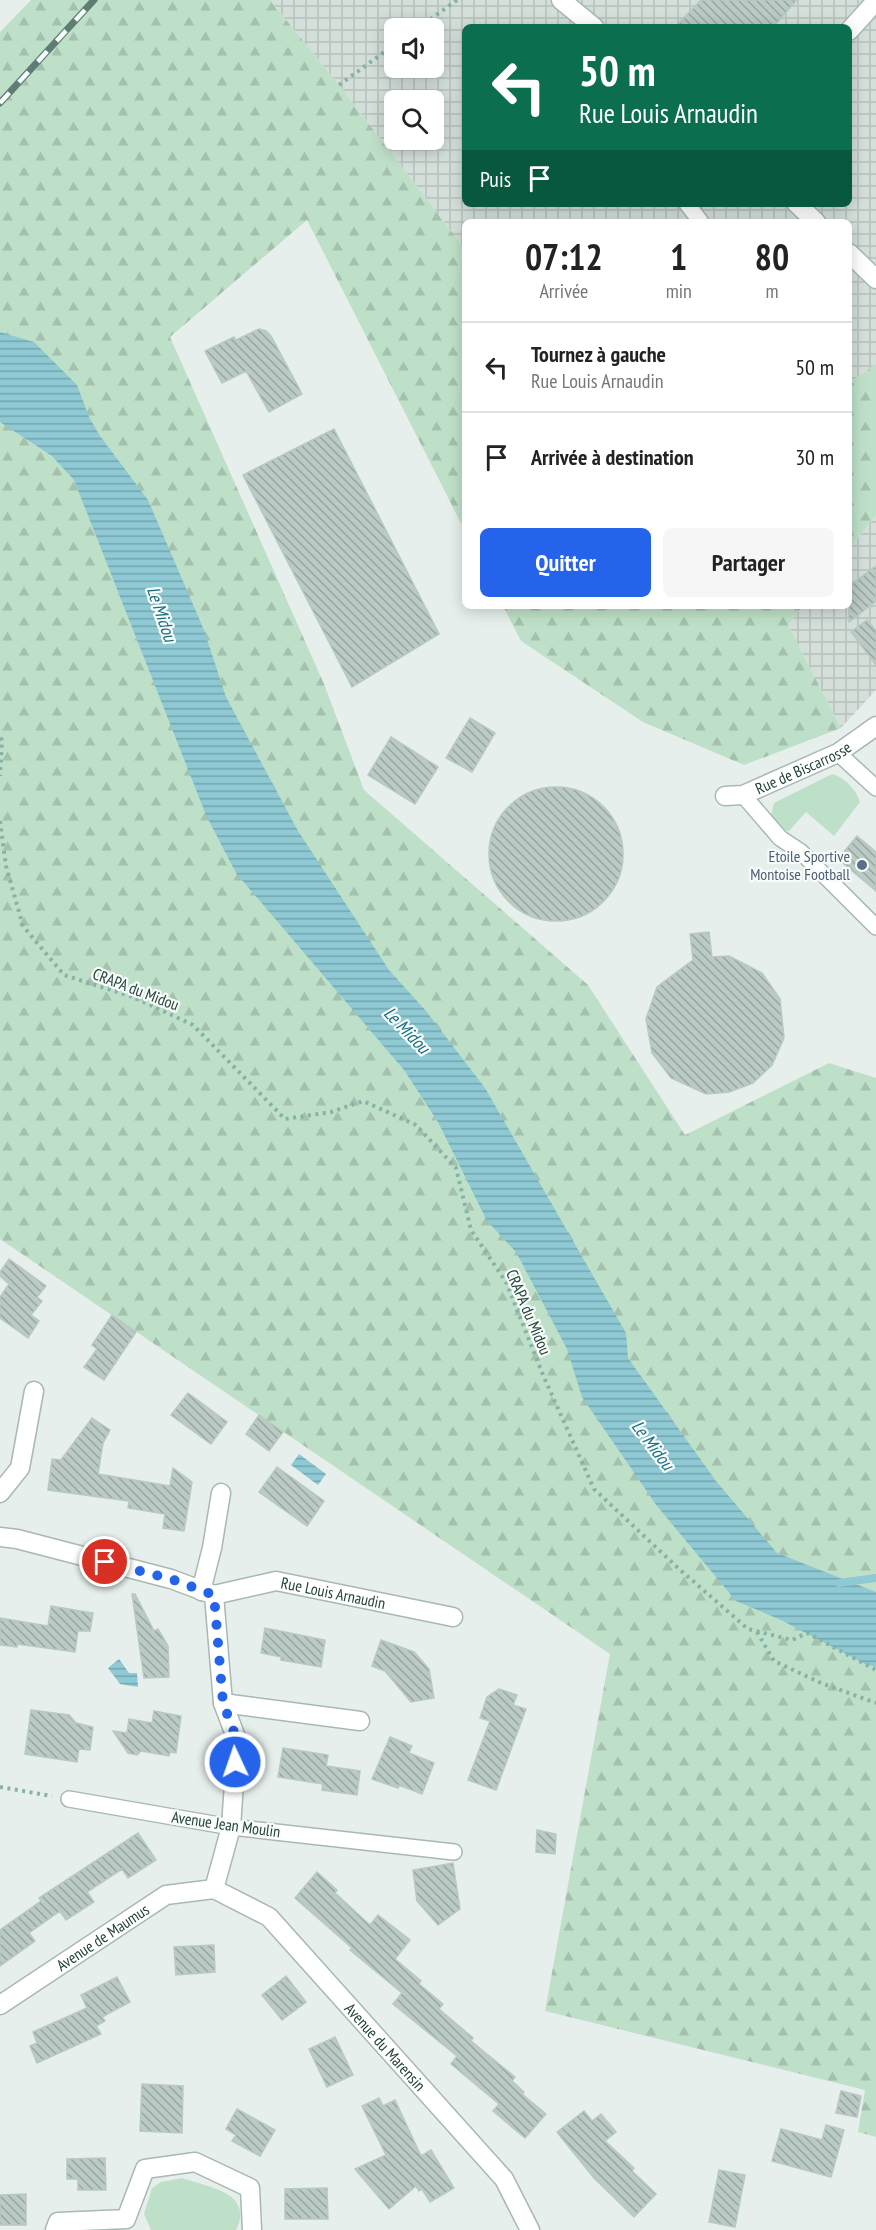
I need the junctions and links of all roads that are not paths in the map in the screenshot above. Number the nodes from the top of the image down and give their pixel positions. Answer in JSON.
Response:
{"nodes":[{"id":1,"x":561,"y":0,"type":"edge"},
{"id":2,"x":876,"y":2,"type":"edge"},
{"id":3,"x":590,"y":24,"type":"edge"},
{"id":4,"x":852,"y":28,"type":"edge"},
{"id":5,"x":689,"y":207,"type":"edge"},
{"id":6,"x":800,"y":207,"type":"edge"},
{"id":7,"x":699,"y":219,"type":"edge"},
{"id":8,"x":813,"y":219,"type":"edge"},
{"id":9,"x":852,"y":257,"type":"edge"},
{"id":10,"x":876,"y":279,"type":"edge"},
{"id":11,"x":876,"y":726,"type":"edge"},
{"id":12,"x":838,"y":753,"type":"junction"},
{"id":13,"x":876,"y":788,"type":"edge"},
{"id":14,"x":734,"y":796,"type":"joint"},
{"id":15,"x":876,"y":927,"type":"edge"},
{"id":16,"x":34,"y":1391,"type":"dead end"},
{"id":17,"x":220,"y":1492,"type":"dead end"},
{"id":18,"x":0,"y":1493,"type":"edge"},
{"id":19,"x":0,"y":1537,"type":"edge"},
{"id":20,"x":207,"y":1593,"type":"junction"},
{"id":21,"x":453,"y":1617,"type":"dead end"},
{"id":22,"x":223,"y":1703,"type":"junction"},
{"id":23,"x":360,"y":1721,"type":"dead end"},
{"id":24,"x":69,"y":1799,"type":"road end"},
{"id":25,"x":231,"y":1827,"type":"junction"},
{"id":26,"x":454,"y":1852,"type":"dead end"},
{"id":27,"x":214,"y":1889,"type":"junction"},
{"id":28,"x":0,"y":2005,"type":"edge"},
{"id":29,"x":55,"y":2230,"type":"edge"},
{"id":30,"x":252,"y":2230,"type":"edge"},
{"id":31,"x":530,"y":2230,"type":"edge"}],
"edges":[{"from":1,"to":3,"type":"street"},
{"from":2,"to":4,"type":"street"},
{"from":5,"to":7,"type":"lane"},
{"from":6,"to":8,"type":"street"},
{"from":9,"to":10,"type":"street"},
{"from":11,"to":12,"type":"street","name":"Rue de Biscarrosse"},
{"from":12,"to":13,"type":"lane"},
{"from":12,"to":14,"type":"street","name":"Rue de Biscarrosse"},
{"from":14,"to":15,"type":"lane"},
{"from":16,"to":18,"type":"street"},
{"from":17,"to":20,"type":"street"},
{"from":19,"to":20,"type":"street"},
{"from":20,"to":21,"type":"street","name":"Rue Louis Arnaudin"},
{"from":20,"to":22,"type":"street"},
{"from":22,"to":23,"type":"street"},
{"from":22,"to":25,"type":"street"},
{"from":24,"to":25,"type":"lane","name":"Avenue Jean Moulin"},
{"from":25,"to":26,"type":"lane","name":"Avenue Jean Moulin"},
{"from":25,"to":27,"type":"street"},
{"from":27,"to":28,"type":"street","name":"Avenue de Maumus"},
{"from":27,"to":31,"type":"street","name":"Avenue du Marensin"},
{"from":29,"to":30,"type":"street"}]}
